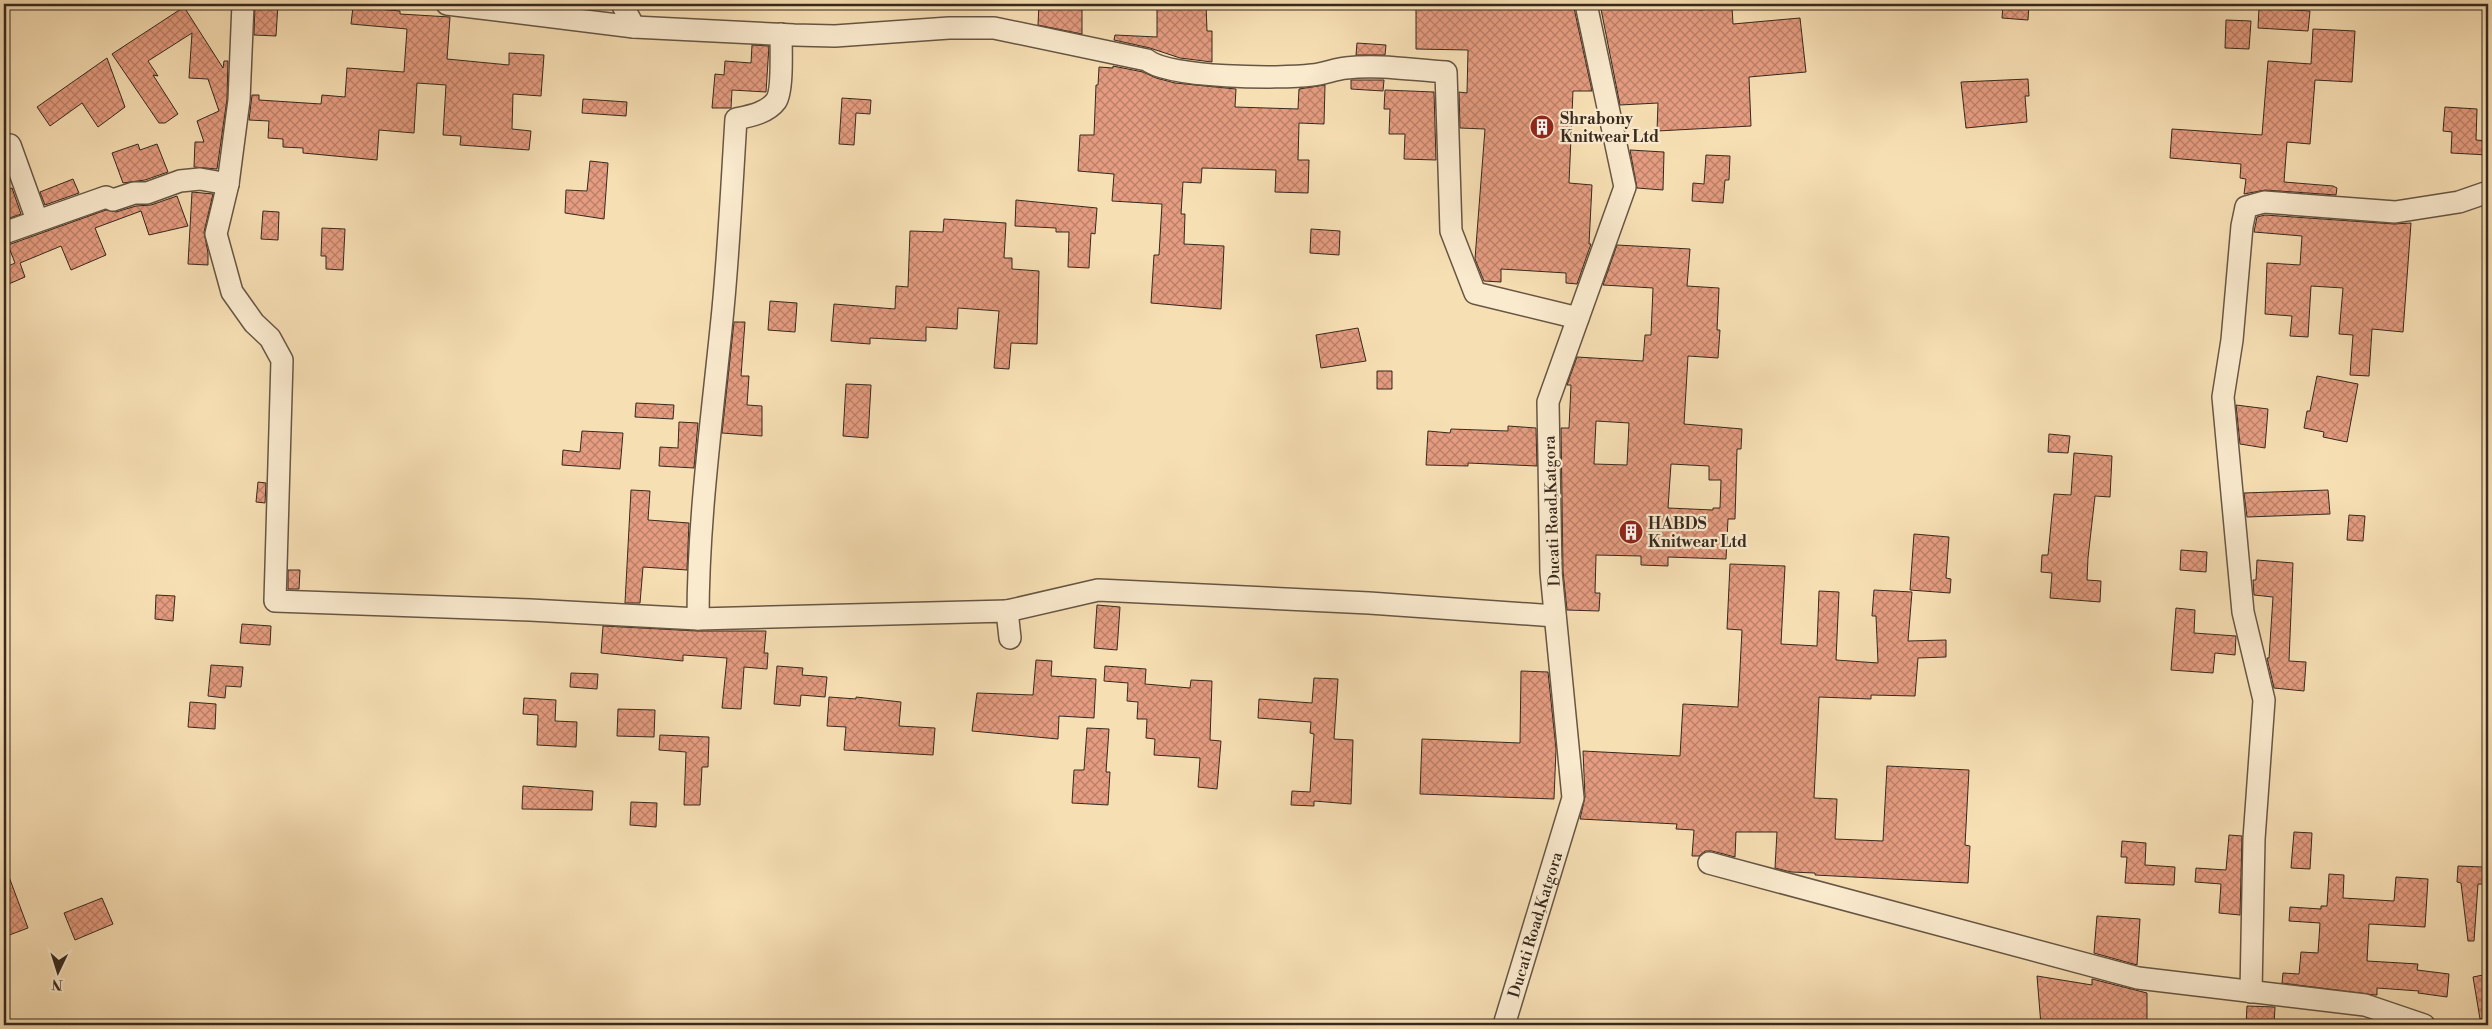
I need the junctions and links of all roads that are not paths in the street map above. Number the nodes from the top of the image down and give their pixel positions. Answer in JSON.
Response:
{"nodes":[{"id":1,"x":243,"y":4,"type":"edge"},
{"id":2,"x":447,"y":4,"type":"edge"},
{"id":3,"x":622,"y":4,"type":"edge"},
{"id":4,"x":1586,"y":4,"type":"edge"},
{"id":5,"x":634,"y":27,"type":"junction"},
{"id":6,"x":781,"y":34,"type":"junction"},
{"id":7,"x":4,"y":146,"type":"edge"},
{"id":8,"x":228,"y":184,"type":"junction"},
{"id":9,"x":2488,"y":192,"type":"edge"},
{"id":10,"x":37,"y":220,"type":"junction"},
{"id":11,"x":4,"y":233,"type":"edge"},
{"id":12,"x":1578,"y":318,"type":"junction"},
{"id":13,"x":1007,"y":611,"type":"junction"},
{"id":14,"x":1555,"y":616,"type":"junction"},
{"id":15,"x":698,"y":619,"type":"junction"},
{"id":16,"x":1010,"y":638,"type":"dead end"},
{"id":17,"x":1709,"y":864,"type":"dead end"},
{"id":18,"x":2251,"y":992,"type":"junction"},
{"id":19,"x":1504,"y":1025,"type":"edge"},
{"id":20,"x":2424,"y":1025,"type":"edge"}],
"edges":[{"from":1,"to":8,"type":"street"},
{"from":2,"to":5,"type":"street"},
{"from":3,"to":5,"type":"street"},
{"from":4,"to":12,"type":"street","name":"Ducati Road,Katgora"},
{"from":5,"to":6,"type":"street"},
{"from":6,"to":12,"type":"street"},
{"from":6,"to":15,"type":"street"},
{"from":7,"to":10,"type":"street"},
{"from":8,"to":10,"type":"street"},
{"from":8,"to":15,"type":"street"},
{"from":9,"to":18,"type":"street"},
{"from":10,"to":11,"type":"street"},
{"from":12,"to":14,"type":"street","name":"Ducati Road,Katgora"},
{"from":13,"to":14,"type":"street"},
{"from":13,"to":15,"type":"street"},
{"from":13,"to":16,"type":"street"},
{"from":14,"to":19,"type":"street","name":"Ducati Road,Katgora"},
{"from":17,"to":18,"type":"street"},
{"from":18,"to":20,"type":"street"}]}
